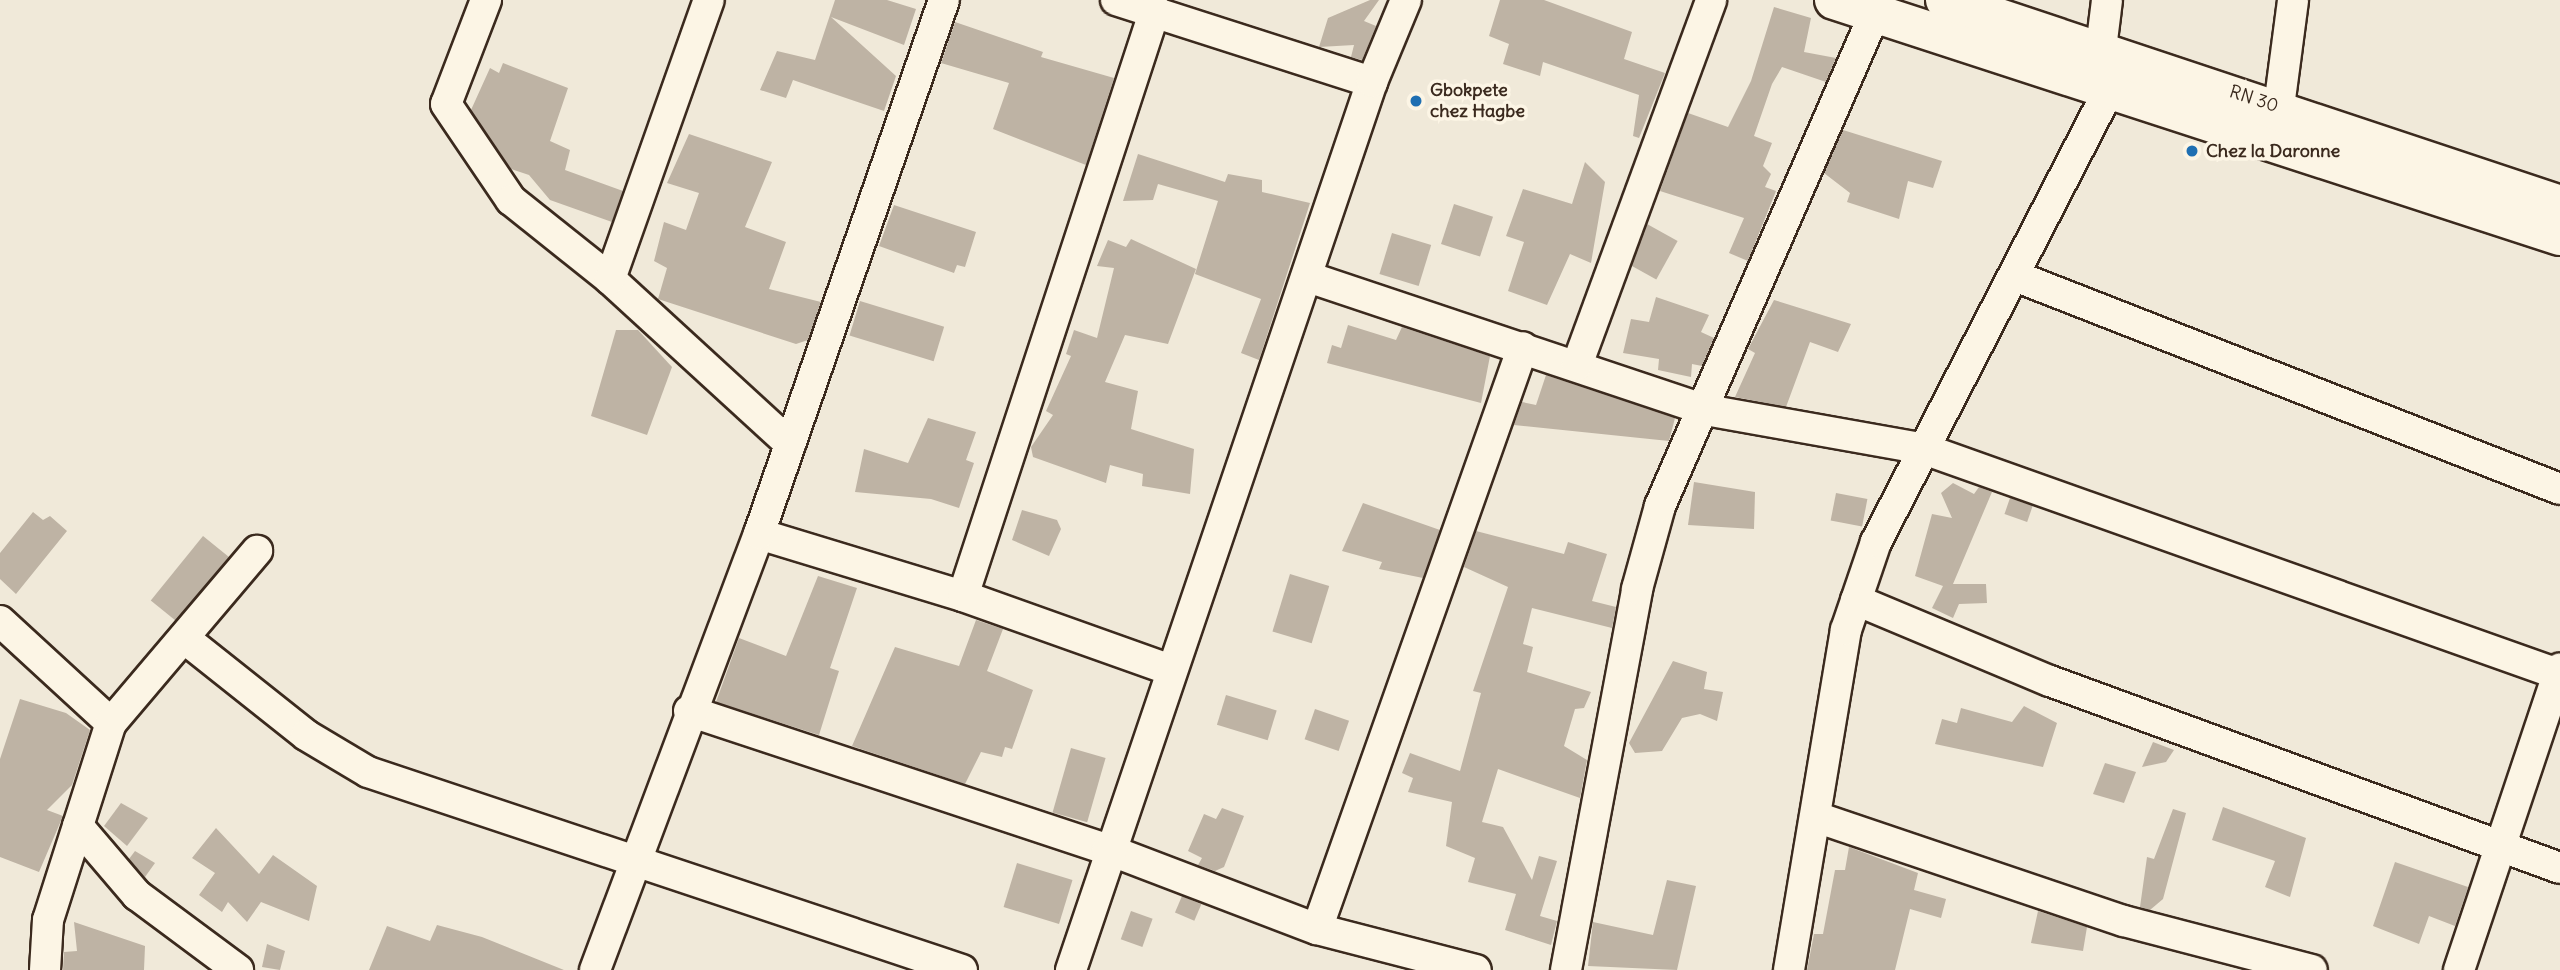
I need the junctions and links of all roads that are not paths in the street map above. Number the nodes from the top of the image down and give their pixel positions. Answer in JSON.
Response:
{"nodes":[{"id":1,"x":486,"y":0,"type":"edge"},
{"id":2,"x":709,"y":0,"type":"edge"},
{"id":3,"x":944,"y":0,"type":"edge"},
{"id":4,"x":1116,"y":0,"type":"edge"},
{"id":5,"x":1406,"y":0,"type":"edge"},
{"id":6,"x":1711,"y":0,"type":"edge"},
{"id":7,"x":1834,"y":0,"type":"edge"},
{"id":8,"x":1945,"y":0,"type":"edge"},
{"id":9,"x":2107,"y":0,"type":"edge"},
{"id":10,"x":2293,"y":0,"type":"edge"},
{"id":11,"x":1155,"y":10,"type":"junction"},
{"id":12,"x":1875,"y":13,"type":"junction"},
{"id":13,"x":2101,"y":49,"type":"junction"},
{"id":14,"x":1372,"y":82,"type":"junction"},
{"id":15,"x":2111,"y":86,"type":"junction"},
{"id":16,"x":2279,"y":107,"type":"junction"},
{"id":17,"x":2560,"y":205,"type":"edge"},
{"id":18,"x":2560,"y":236,"type":"edge"},
{"id":19,"x":1308,"y":276,"type":"junction"},
{"id":20,"x":2015,"y":276,"type":"junction"},
{"id":21,"x":610,"y":279,"type":"junction"},
{"id":22,"x":1523,"y":347,"type":"junction"},
{"id":23,"x":1577,"y":365,"type":"junction"},
{"id":24,"x":1706,"y":410,"type":"junction"},
{"id":25,"x":790,"y":444,"type":"junction"},
{"id":26,"x":1924,"y":449,"type":"junction"},
{"id":27,"x":2560,"y":489,"type":"edge"},
{"id":28,"x":760,"y":534,"type":"junction"},
{"id":29,"x":257,"y":551,"type":"dead end"},
{"id":30,"x":963,"y":596,"type":"junction"},
{"id":31,"x":1856,"y":600,"type":"junction"},
{"id":32,"x":0,"y":621,"type":"edge"},
{"id":33,"x":184,"y":638,"type":"junction"},
{"id":34,"x":1171,"y":670,"type":"junction"},
{"id":35,"x":2559,"y":671,"type":"edge"},
{"id":36,"x":689,"y":711,"type":"junction"},
{"id":37,"x":111,"y":723,"type":"junction"},
{"id":38,"x":1816,"y":817,"type":"junction"},
{"id":39,"x":78,"y":827,"type":"junction"},
{"id":40,"x":1107,"y":849,"type":"junction"},
{"id":41,"x":2500,"y":850,"type":"junction"},
{"id":42,"x":636,"y":859,"type":"junction"},
{"id":43,"x":2560,"y":868,"type":"edge"},
{"id":44,"x":1317,"y":929,"type":"junction"},
{"id":45,"x":45,"y":970,"type":"edge"},
{"id":46,"x":238,"y":970,"type":"edge"},
{"id":47,"x":596,"y":970,"type":"edge"},
{"id":48,"x":962,"y":970,"type":"edge"},
{"id":49,"x":1070,"y":970,"type":"edge"},
{"id":50,"x":1476,"y":970,"type":"edge"},
{"id":51,"x":1566,"y":970,"type":"edge"},
{"id":52,"x":1789,"y":970,"type":"edge"},
{"id":53,"x":2312,"y":970,"type":"edge"},
{"id":54,"x":2459,"y":970,"type":"edge"}],
"edges":[{"from":1,"to":21,"type":"street"},
{"from":2,"to":21,"type":"street"},
{"from":3,"to":25,"type":"street"},
{"from":4,"to":11,"type":"street"},
{"from":5,"to":14,"type":"street"},
{"from":6,"to":23,"type":"street"},
{"from":7,"to":12,"type":"main road","number":"RN 30"},
{"from":8,"to":13,"type":"main road","name":"RN 30","number":"RN 30"},
{"from":9,"to":13,"type":"street"},
{"from":10,"to":16,"type":"street"},
{"from":11,"to":14,"type":"street"},
{"from":11,"to":30,"type":"street"},
{"from":12,"to":15,"type":"main road","number":"RN 30"},
{"from":12,"to":24,"type":"street"},
{"from":13,"to":16,"type":"main road","name":"RN 30","number":"RN 30"},
{"from":14,"to":19,"type":"street"},
{"from":15,"to":18,"type":"main road","number":"RN 30"},
{"from":15,"to":20,"type":"street"},
{"from":16,"to":17,"type":"main road","name":"RN 30","number":"RN 30"},
{"from":19,"to":22,"type":"street"},
{"from":19,"to":34,"type":"street"},
{"from":20,"to":26,"type":"street"},
{"from":20,"to":27,"type":"street"},
{"from":21,"to":25,"type":"street"},
{"from":22,"to":23,"type":"street"},
{"from":22,"to":44,"type":"street"},
{"from":23,"to":24,"type":"street"},
{"from":24,"to":26,"type":"street"},
{"from":24,"to":51,"type":"street"},
{"from":25,"to":28,"type":"street"},
{"from":26,"to":31,"type":"street"},
{"from":26,"to":35,"type":"street"},
{"from":28,"to":30,"type":"street"},
{"from":28,"to":36,"type":"street"},
{"from":29,"to":33,"type":"street"},
{"from":30,"to":34,"type":"street"},
{"from":31,"to":38,"type":"street"},
{"from":31,"to":41,"type":"street"},
{"from":32,"to":37,"type":"street"},
{"from":33,"to":37,"type":"street"},
{"from":33,"to":42,"type":"street"},
{"from":34,"to":40,"type":"street"},
{"from":35,"to":41,"type":"street"},
{"from":36,"to":40,"type":"street"},
{"from":36,"to":42,"type":"street"},
{"from":37,"to":39,"type":"street"},
{"from":38,"to":52,"type":"street"},
{"from":38,"to":53,"type":"street"},
{"from":39,"to":45,"type":"street"},
{"from":39,"to":46,"type":"street"},
{"from":40,"to":44,"type":"street"},
{"from":40,"to":49,"type":"street"},
{"from":41,"to":43,"type":"street"},
{"from":41,"to":54,"type":"street"},
{"from":42,"to":47,"type":"street"},
{"from":42,"to":48,"type":"street"},
{"from":44,"to":50,"type":"street"}]}
